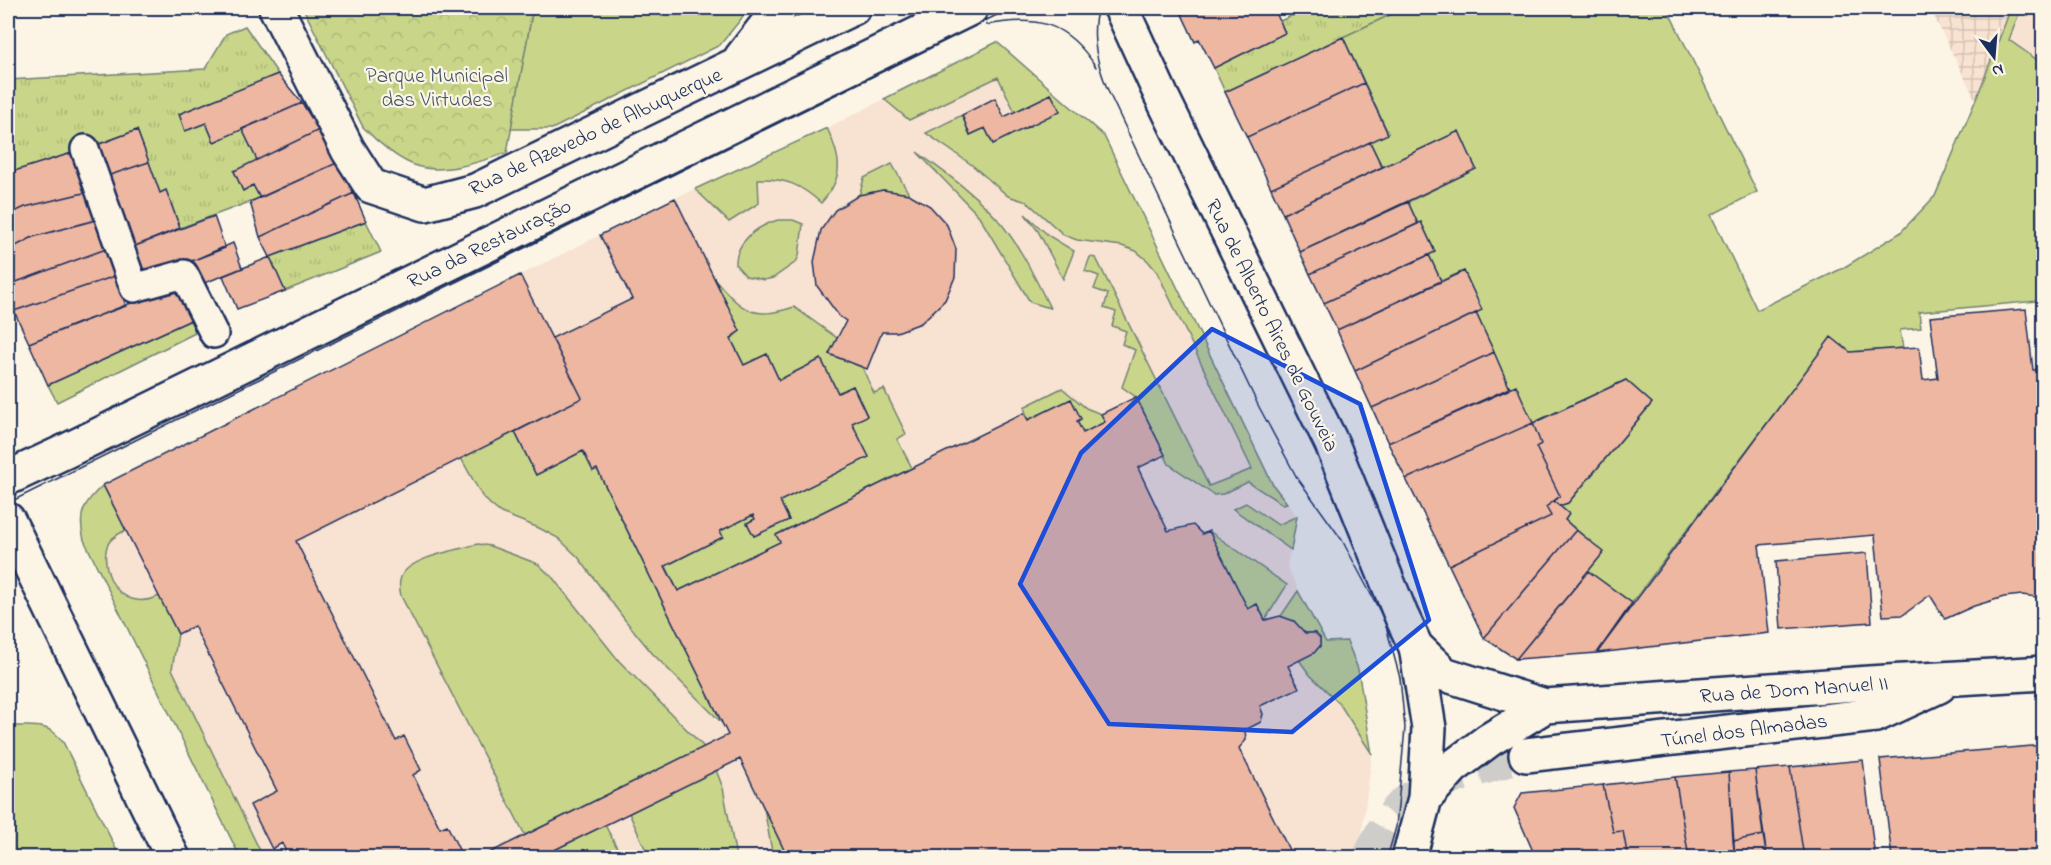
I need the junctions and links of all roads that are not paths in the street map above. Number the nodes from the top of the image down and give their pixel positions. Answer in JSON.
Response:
{"nodes":[{"id":1,"x":276,"y":8,"type":"edge"},
{"id":2,"x":780,"y":8,"type":"edge"},
{"id":3,"x":853,"y":8,"type":"edge"},
{"id":4,"x":971,"y":8,"type":"edge"},
{"id":5,"x":1122,"y":8,"type":"edge"},
{"id":6,"x":737,"y":64,"type":"junction"},
{"id":7,"x":85,"y":149,"type":"dead end"},
{"id":8,"x":214,"y":334,"type":"dead end"},
{"id":9,"x":8,"y":478,"type":"edge"},
{"id":10,"x":8,"y":520,"type":"edge"},
{"id":11,"x":1416,"y":647,"type":"junction"},
{"id":12,"x":2043,"y":674,"type":"edge"},
{"id":13,"x":1955,"y":678,"type":"junction"},
{"id":14,"x":1545,"y":706,"type":"junction"},
{"id":15,"x":1526,"y":755,"type":"tunnel mouth"},
{"id":16,"x":1425,"y":798,"type":"junction"},
{"id":17,"x":173,"y":858,"type":"edge"},
{"id":18,"x":1409,"y":858,"type":"edge"}],
"edges":[{"from":1,"to":6,"type":"main road","name":"Rua de Azevedo de Albuquerque"},
{"from":2,"to":6,"type":"main road"},
{"from":3,"to":6,"type":"main road","name":"Rua de Azevedo de Albuquerque"},
{"from":4,"to":9,"type":"main road","name":"Rua da Restauração"},
{"from":5,"to":11,"type":"main road","name":"Rua de Alberto Aires de Gouveia"},
{"from":7,"to":8,"type":"street"},
{"from":10,"to":17,"type":"main road"},
{"from":11,"to":14,"type":"main road","name":"Rua de Dom Manuel II"},
{"from":11,"to":16,"type":"main road"},
{"from":12,"to":13,"type":"main road","name":"Rua de Dom Manuel II"},
{"from":13,"to":14,"type":"main road","name":"Rua de Dom Manuel II"},
{"from":13,"to":15,"type":"main road","name":"Túnel dos Almadas"},
{"from":14,"to":16,"type":"main road","name":"Rua de Dom Manuel II"},
{"from":16,"to":18,"type":"main road"}]}
